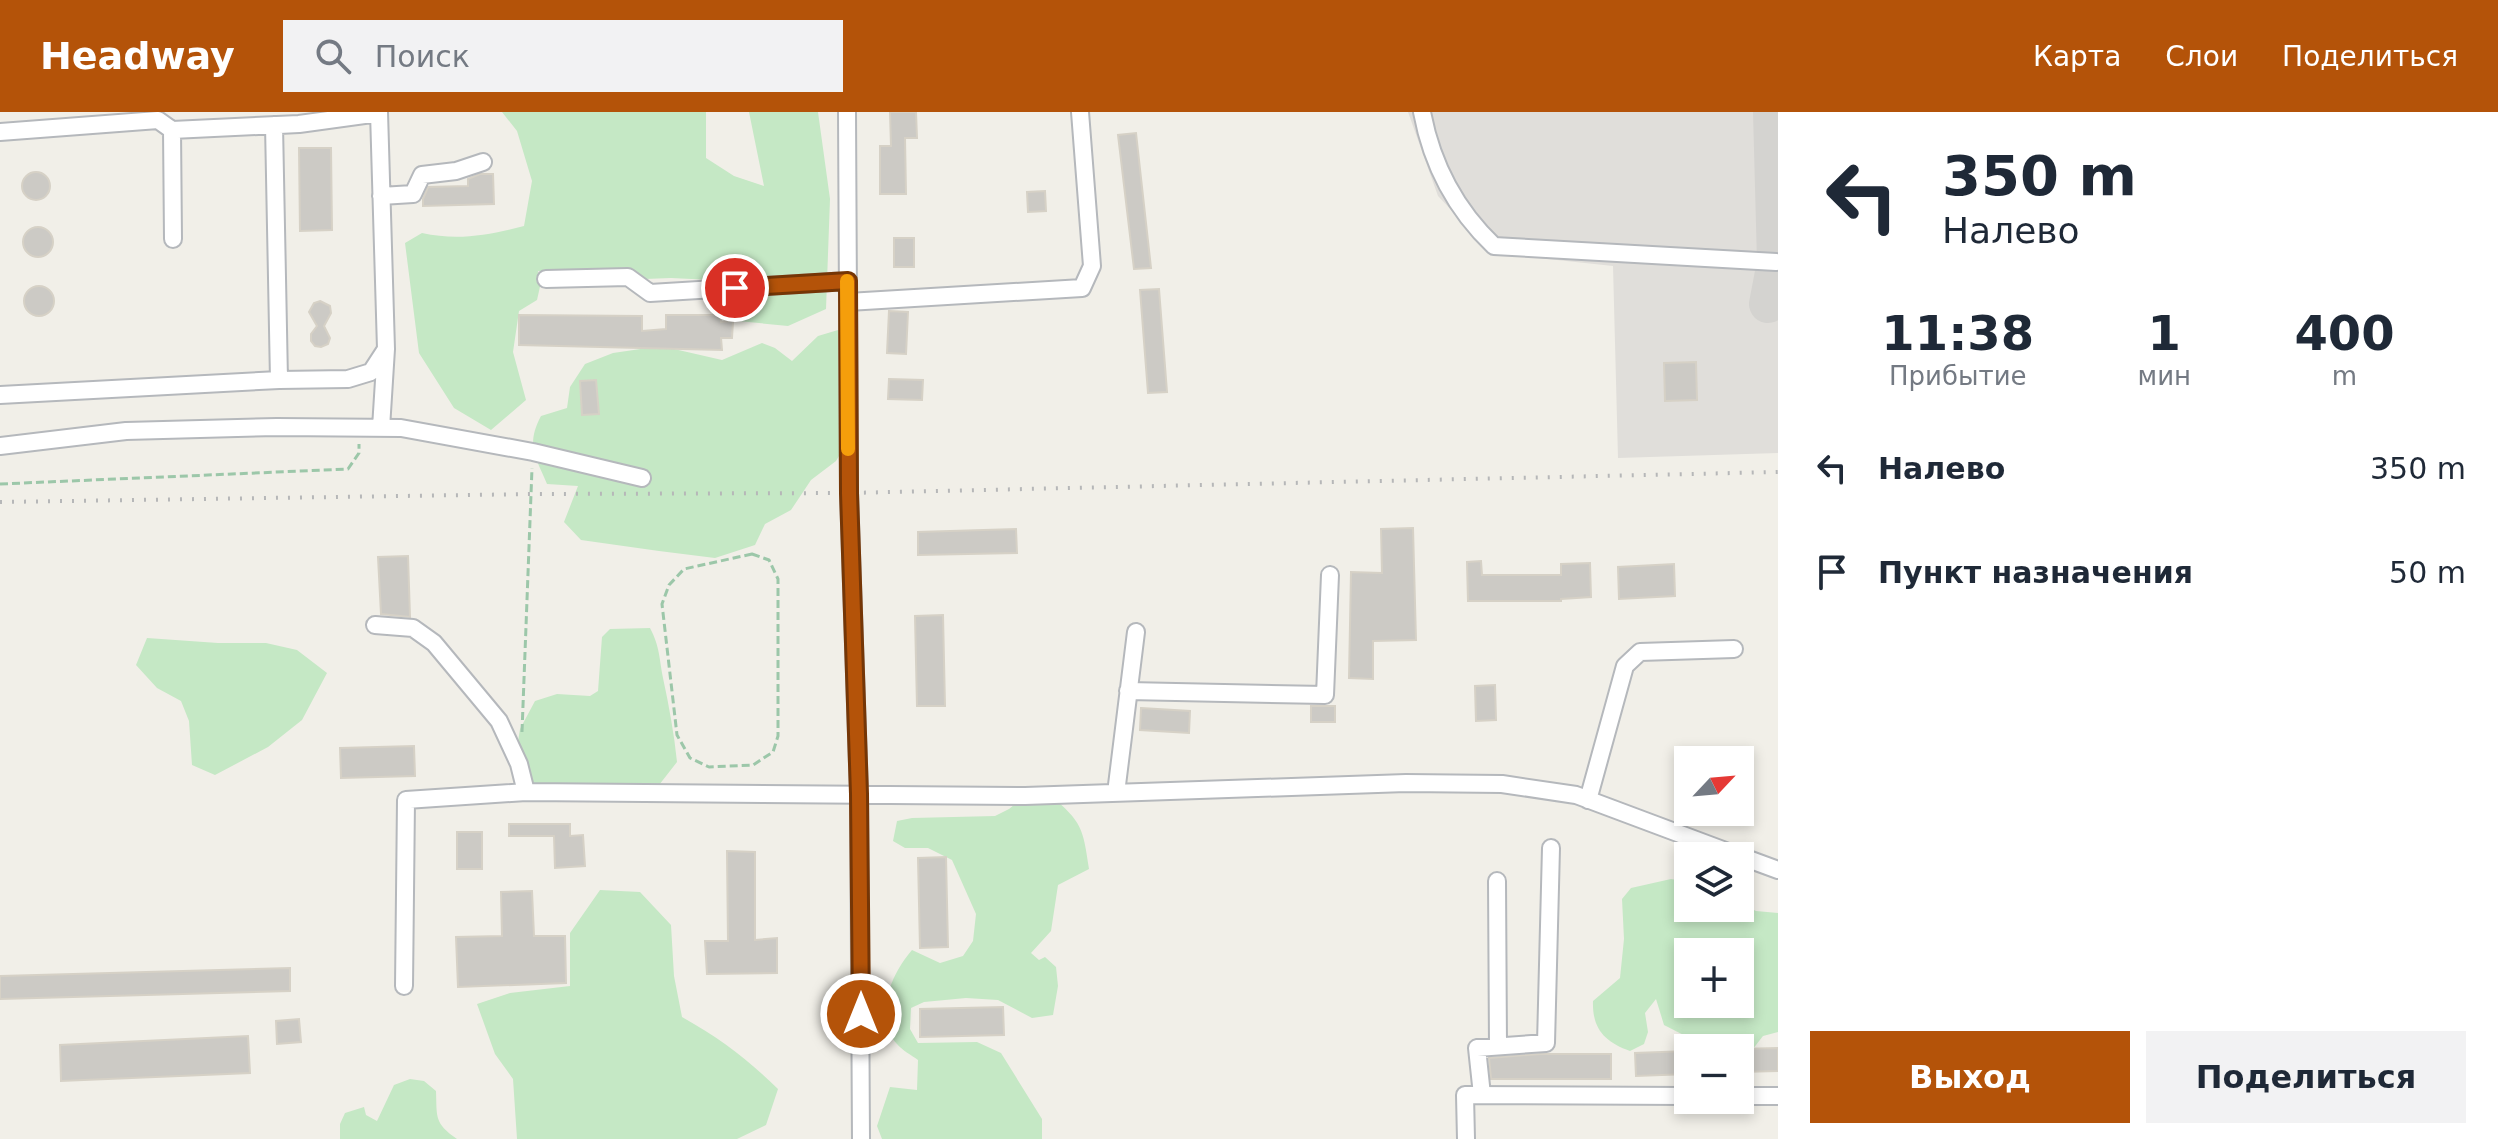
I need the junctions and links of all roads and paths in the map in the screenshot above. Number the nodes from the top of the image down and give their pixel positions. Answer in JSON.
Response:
{"nodes":[{"id":1,"x":379,"y":112,"type":"edge"},
{"id":2,"x":847,"y":112,"type":"edge"},
{"id":3,"x":1080,"y":112,"type":"edge"},
{"id":4,"x":1422,"y":112,"type":"edge"},
{"id":5,"x":274,"y":125,"type":"junction"},
{"id":6,"x":172,"y":130,"type":"junction"},
{"id":7,"x":0,"y":132,"type":"edge"},
{"id":8,"x":483,"y":162,"type":"dead end"},
{"id":9,"x":381,"y":196,"type":"junction"},
{"id":10,"x":173,"y":239,"type":"dead end"},
{"id":11,"x":1776,"y":262,"type":"dead end"},
{"id":12,"x":546,"y":279,"type":"dead end"},
{"id":13,"x":848,"y":281,"type":"junction"},
{"id":14,"x":848,"y":302,"type":"junction"},
{"id":15,"x":386,"y":349,"type":"junction"},
{"id":16,"x":279,"y":380,"type":"junction"},
{"id":17,"x":0,"y":395,"type":"edge"},
{"id":18,"x":359,"y":428,"type":"junction"},
{"id":19,"x":381,"y":428,"type":"junction"},
{"id":20,"x":0,"y":446,"type":"edge"},
{"id":21,"x":533,"y":452,"type":"junction"},
{"id":22,"x":642,"y":478,"type":"dead end"},
{"id":23,"x":0,"y":484,"type":"edge"},
{"id":24,"x":1330,"y":575,"type":"dead end"},
{"id":25,"x":778,"y":579,"type":"joint"},
{"id":26,"x":375,"y":625,"type":"dead end"},
{"id":27,"x":1136,"y":632,"type":"dead end"},
{"id":28,"x":1734,"y":649,"type":"dead end"},
{"id":29,"x":1128,"y":691,"type":"junction"},
{"id":30,"x":521,"y":736,"type":"dead end"},
{"id":31,"x":526,"y":792,"type":"junction"},
{"id":32,"x":1116,"y":793,"type":"junction"},
{"id":33,"x":859,"y":794,"type":"junction"},
{"id":34,"x":1588,"y":800,"type":"junction"},
{"id":35,"x":1702,"y":842,"type":"edge"},
{"id":36,"x":1551,"y":848,"type":"dead end"},
{"id":37,"x":1754,"y":861,"type":"edge"},
{"id":38,"x":1778,"y":870,"type":"edge"},
{"id":39,"x":1497,"y":881,"type":"dead end"},
{"id":40,"x":404,"y":986,"type":"dead end"},
{"id":41,"x":1498,"y":1046,"type":"junction"},
{"id":42,"x":1482,"y":1095,"type":"junction"},
{"id":43,"x":1674,"y":1096,"type":"edge"},
{"id":44,"x":1754,"y":1096,"type":"edge"},
{"id":45,"x":1778,"y":1096,"type":"edge"},
{"id":46,"x":861,"y":1139,"type":"edge"},
{"id":47,"x":1466,"y":1139,"type":"edge"}],
"edges":[{"from":1,"to":5,"type":"street"},
{"from":1,"to":9,"type":"street"},
{"from":2,"to":13,"type":"street"},
{"from":3,"to":14,"type":"street"},
{"from":4,"to":11,"type":"street"},
{"from":5,"to":6,"type":"street"},
{"from":5,"to":16,"type":"street"},
{"from":6,"to":7,"type":"street"},
{"from":6,"to":10,"type":"street"},
{"from":8,"to":9,"type":"street"},
{"from":9,"to":15,"type":"street"},
{"from":12,"to":13,"type":"street"},
{"from":13,"to":14,"type":"street"},
{"from":14,"to":33,"type":"street"},
{"from":15,"to":16,"type":"street"},
{"from":15,"to":19,"type":"street"},
{"from":16,"to":17,"type":"street"},
{"from":18,"to":19,"type":"street"},
{"from":18,"to":20,"type":"street"},
{"from":18,"to":23,"type":"path"},
{"from":19,"to":21,"type":"street"},
{"from":21,"to":22,"type":"street"},
{"from":21,"to":30,"type":"path"},
{"from":24,"to":29,"type":"street"},
{"from":25,"to":25,"type":"path"},
{"from":26,"to":31,"type":"street"},
{"from":27,"to":29,"type":"street"},
{"from":28,"to":34,"type":"street"},
{"from":29,"to":32,"type":"street"},
{"from":31,"to":33,"type":"street"},
{"from":31,"to":40,"type":"street"},
{"from":32,"to":33,"type":"street"},
{"from":32,"to":34,"type":"street"},
{"from":33,"to":46,"type":"street"},
{"from":34,"to":35,"type":"street"},
{"from":36,"to":41,"type":"street"},
{"from":37,"to":38,"type":"street"},
{"from":39,"to":41,"type":"street"},
{"from":41,"to":42,"type":"street"},
{"from":42,"to":43,"type":"street"},
{"from":42,"to":47,"type":"street"},
{"from":44,"to":45,"type":"street"}]}
